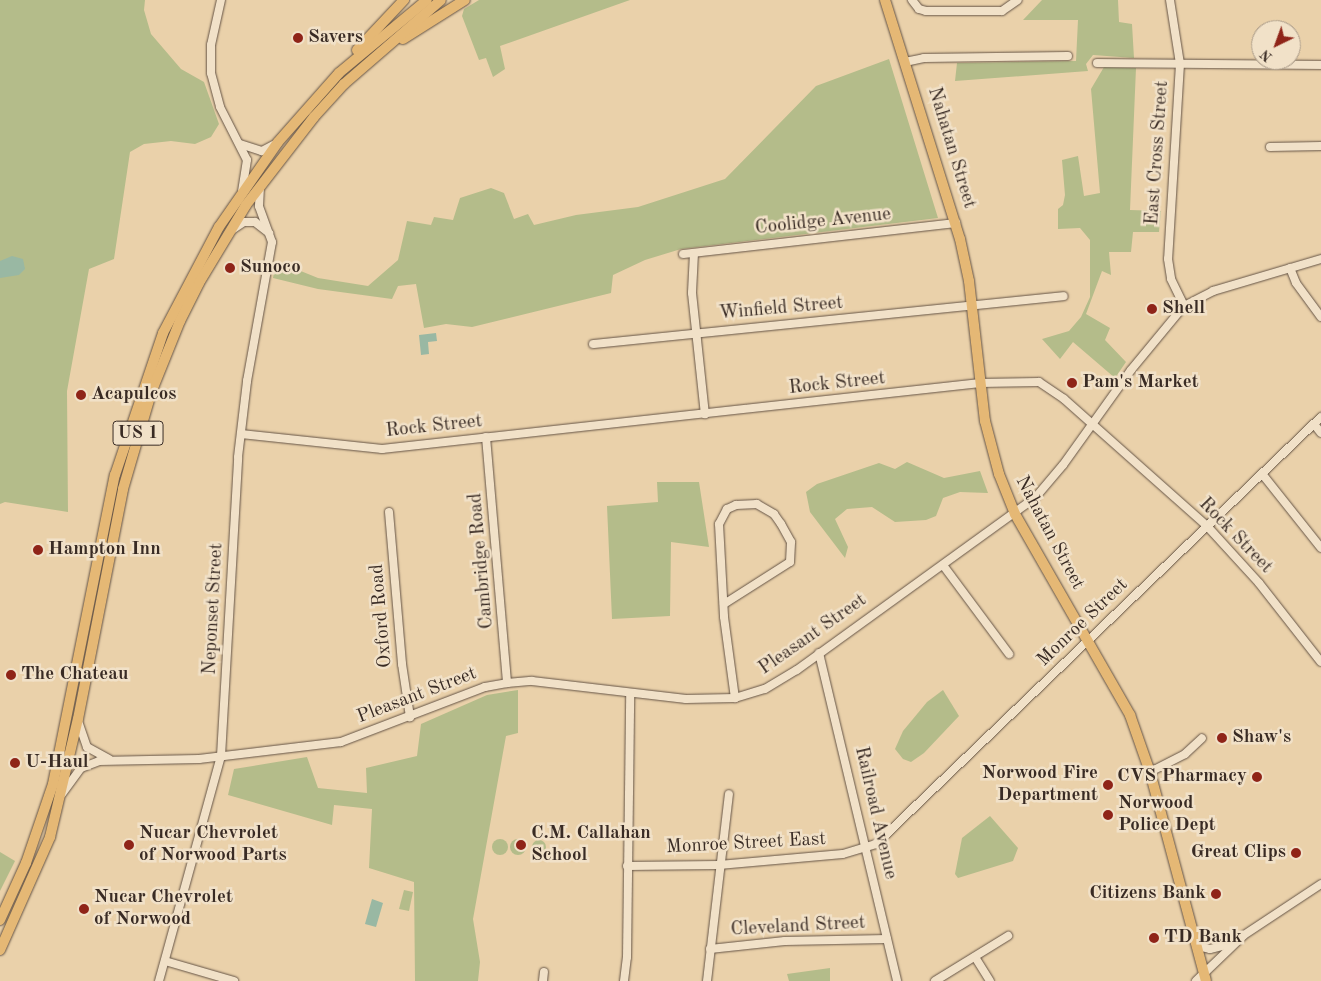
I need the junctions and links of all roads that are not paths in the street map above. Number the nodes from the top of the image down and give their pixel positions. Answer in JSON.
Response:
{"nodes":[{"id":1,"x":221,"y":0,"type":"edge"},
{"id":2,"x":404,"y":0,"type":"edge"},
{"id":3,"x":427,"y":0,"type":"edge"},
{"id":4,"x":441,"y":0,"type":"edge"},
{"id":5,"x":465,"y":0,"type":"edge"},
{"id":6,"x":885,"y":0,"type":"edge"},
{"id":7,"x":912,"y":0,"type":"edge"},
{"id":8,"x":1018,"y":0,"type":"edge"},
{"id":9,"x":1170,"y":0,"type":"edge"},
{"id":10,"x":379,"y":53,"type":"junction"},
{"id":11,"x":1068,"y":56,"type":"dead end"},
{"id":12,"x":905,"y":62,"type":"junction"},
{"id":13,"x":1097,"y":63,"type":"dead end"},
{"id":14,"x":1180,"y":64,"type":"junction"},
{"id":15,"x":1321,"y":66,"type":"edge"},
{"id":16,"x":339,"y":73,"type":"junction"},
{"id":17,"x":278,"y":142,"type":"junction"},
{"id":18,"x":240,"y":144,"type":"junction"},
{"id":19,"x":1321,"y":146,"type":"edge"},
{"id":20,"x":1270,"y":147,"type":"dead end"},
{"id":21,"x":261,"y":183,"type":"junction"},
{"id":22,"x":240,"y":195,"type":"junction"},
{"id":23,"x":956,"y":223,"type":"junction"},
{"id":24,"x":229,"y":232,"type":"junction"},
{"id":25,"x":271,"y":234,"type":"junction"},
{"id":26,"x":694,"y":253,"type":"junction"},
{"id":27,"x":683,"y":254,"type":"dead end"},
{"id":28,"x":1321,"y":259,"type":"edge"},
{"id":29,"x":1290,"y":268,"type":"junction"},
{"id":30,"x":1064,"y":296,"type":"dead end"},
{"id":31,"x":972,"y":305,"type":"junction"},
{"id":32,"x":1184,"y":306,"type":"junction"},
{"id":33,"x":1321,"y":317,"type":"edge"},
{"id":34,"x":696,"y":333,"type":"junction"},
{"id":35,"x":593,"y":344,"type":"dead end"},
{"id":36,"x":980,"y":383,"type":"junction"},
{"id":37,"x":705,"y":414,"type":"junction"},
{"id":38,"x":1321,"y":416,"type":"edge"},
{"id":39,"x":1092,"y":424,"type":"junction"},
{"id":40,"x":1314,"y":424,"type":"junction"},
{"id":41,"x":1321,"y":433,"type":"edge"},
{"id":42,"x":241,"y":434,"type":"junction"},
{"id":43,"x":486,"y":437,"type":"junction"},
{"id":44,"x":1262,"y":475,"type":"junction"},
{"id":45,"x":390,"y":512,"type":"dead end"},
{"id":46,"x":1015,"y":514,"type":"junction"},
{"id":47,"x":1207,"y":526,"type":"junction"},
{"id":48,"x":1321,"y":548,"type":"edge"},
{"id":49,"x":943,"y":565,"type":"junction"},
{"id":50,"x":724,"y":604,"type":"junction"},
{"id":51,"x":1088,"y":640,"type":"junction"},
{"id":52,"x":819,"y":653,"type":"junction"},
{"id":53,"x":1009,"y":654,"type":"dead end"},
{"id":54,"x":1321,"y":662,"type":"edge"},
{"id":55,"x":507,"y":682,"type":"junction"},
{"id":56,"x":630,"y":694,"type":"junction"},
{"id":57,"x":735,"y":698,"type":"junction"},
{"id":58,"x":410,"y":717,"type":"junction"},
{"id":59,"x":78,"y":719,"type":"junction"},
{"id":60,"x":1202,"y":738,"type":"dead end"},
{"id":61,"x":221,"y":756,"type":"junction"},
{"id":62,"x":109,"y":759,"type":"junction"},
{"id":63,"x":1150,"y":772,"type":"junction"},
{"id":64,"x":62,"y":794,"type":"junction"},
{"id":65,"x":729,"y":794,"type":"dead end"},
{"id":66,"x":867,"y":849,"type":"junction"},
{"id":67,"x":719,"y":865,"type":"junction"},
{"id":68,"x":628,"y":866,"type":"junction"},
{"id":69,"x":1321,"y":884,"type":"edge"},
{"id":70,"x":0,"y":920,"type":"edge"},
{"id":71,"x":1008,"y":936,"type":"dead end"},
{"id":72,"x":887,"y":939,"type":"junction"},
{"id":73,"x":1236,"y":942,"type":"junction"},
{"id":74,"x":1197,"y":946,"type":"junction"},
{"id":75,"x":710,"y":949,"type":"junction"},
{"id":76,"x":0,"y":950,"type":"edge"},
{"id":77,"x":975,"y":957,"type":"junction"},
{"id":78,"x":165,"y":961,"type":"junction"},
{"id":79,"x":544,"y":972,"type":"dead end"},
{"id":80,"x":1205,"y":977,"type":"edge"},
{"id":81,"x":159,"y":981,"type":"edge"},
{"id":82,"x":234,"y":981,"type":"edge"},
{"id":83,"x":543,"y":981,"type":"edge"},
{"id":84,"x":624,"y":981,"type":"edge"},
{"id":85,"x":707,"y":981,"type":"edge"},
{"id":86,"x":897,"y":981,"type":"edge"},
{"id":87,"x":935,"y":981,"type":"edge"},
{"id":88,"x":990,"y":981,"type":"edge"},
{"id":89,"x":1196,"y":981,"type":"edge"}],
"edges":[{"from":1,"to":18,"type":"street"},
{"from":2,"to":16,"type":"main road"},
{"from":3,"to":16,"type":"main road","number":"US 1"},
{"from":4,"to":10,"type":"main road","number":"US 1"},
{"from":5,"to":10,"type":"main road"},
{"from":6,"to":12,"type":"main road","name":"Nahatan Street"},
{"from":7,"to":8,"type":"street"},
{"from":9,"to":14,"type":"street","name":"East Cross Street"},
{"from":10,"to":21,"type":"main road","number":"US 1"},
{"from":11,"to":12,"type":"street"},
{"from":12,"to":23,"type":"main road","name":"Nahatan Street"},
{"from":13,"to":14,"type":"street"},
{"from":14,"to":15,"type":"street"},
{"from":14,"to":32,"type":"street","name":"East Cross Street"},
{"from":16,"to":17,"type":"main road","number":"US 1"},
{"from":17,"to":18,"type":"street"},
{"from":17,"to":22,"type":"main road","number":"US 1"},
{"from":18,"to":22,"type":"street"},
{"from":19,"to":20,"type":"street"},
{"from":21,"to":24,"type":"main road","number":"US 1"},
{"from":21,"to":25,"type":"street"},
{"from":22,"to":70,"type":"main road","number":"US 1"},
{"from":23,"to":26,"type":"street","name":"Coolidge Avenue"},
{"from":23,"to":31,"type":"main road","name":"Nahatan Street"},
{"from":24,"to":25,"type":"street"},
{"from":24,"to":59,"type":"main road","number":"US 1"},
{"from":25,"to":42,"type":"street","name":"Neponset Street"},
{"from":26,"to":27,"type":"street","name":"Coolidge Avenue"},
{"from":26,"to":34,"type":"street"},
{"from":28,"to":29,"type":"street","name":"Pleasant Street"},
{"from":29,"to":32,"type":"street","name":"Pleasant Street"},
{"from":29,"to":33,"type":"street"},
{"from":30,"to":31,"type":"street","name":"Winfield Street"},
{"from":31,"to":34,"type":"street","name":"Winfield Street"},
{"from":31,"to":36,"type":"main road","name":"Nahatan Street"},
{"from":32,"to":39,"type":"street","name":"Pleasant Street"},
{"from":34,"to":35,"type":"street","name":"Winfield Street"},
{"from":34,"to":37,"type":"street"},
{"from":36,"to":37,"type":"street","name":"Rock Street"},
{"from":36,"to":39,"type":"street","name":"Rock Street"},
{"from":36,"to":46,"type":"main road","name":"Nahatan Street"},
{"from":37,"to":43,"type":"street","name":"Rock Street"},
{"from":38,"to":40,"type":"street","name":"Monroe Street"},
{"from":39,"to":46,"type":"street","name":"Pleasant Street"},
{"from":39,"to":47,"type":"street","name":"Rock Street"},
{"from":40,"to":41,"type":"street"},
{"from":40,"to":44,"type":"street","name":"Monroe Street"},
{"from":42,"to":43,"type":"street","name":"Rock Street"},
{"from":42,"to":61,"type":"street","name":"Neponset Street"},
{"from":43,"to":55,"type":"street","name":"Cambridge Road"},
{"from":44,"to":47,"type":"street","name":"Monroe Street"},
{"from":44,"to":48,"type":"street"},
{"from":45,"to":58,"type":"street","name":"Oxford Road"},
{"from":46,"to":49,"type":"street","name":"Pleasant Street"},
{"from":46,"to":51,"type":"main road","name":"Nahatan Street"},
{"from":47,"to":51,"type":"street","name":"Monroe Street"},
{"from":47,"to":54,"type":"street","name":"Rock Street"},
{"from":49,"to":52,"type":"street","name":"Pleasant Street"},
{"from":49,"to":53,"type":"street"},
{"from":50,"to":50,"type":"street"},
{"from":50,"to":57,"type":"street"},
{"from":51,"to":63,"type":"main road","name":"Nahatan Street"},
{"from":51,"to":66,"type":"street","name":"Monroe Street"},
{"from":52,"to":57,"type":"street","name":"Pleasant Street"},
{"from":52,"to":66,"type":"street","name":"Railroad Avenue"},
{"from":55,"to":56,"type":"street","name":"Pleasant Street"},
{"from":55,"to":58,"type":"street","name":"Pleasant Street"},
{"from":56,"to":57,"type":"street","name":"Pleasant Street"},
{"from":56,"to":68,"type":"street"},
{"from":58,"to":61,"type":"street","name":"Pleasant Street"},
{"from":59,"to":62,"type":"street","name":"Pleasant Street"},
{"from":59,"to":64,"type":"main road","number":"US 1"},
{"from":60,"to":63,"type":"street"},
{"from":61,"to":62,"type":"street","name":"Pleasant Street"},
{"from":61,"to":78,"type":"street","name":"Neponset Street"},
{"from":62,"to":64,"type":"street","name":"Pleasant Street"},
{"from":63,"to":74,"type":"main road","name":"Nahatan Street"},
{"from":64,"to":76,"type":"main road","number":"US 1"},
{"from":65,"to":67,"type":"street"},
{"from":66,"to":67,"type":"street","name":"Monroe Street East"},
{"from":66,"to":72,"type":"street","name":"Railroad Avenue"},
{"from":67,"to":68,"type":"street","name":"Monroe Street East"},
{"from":67,"to":75,"type":"street"},
{"from":68,"to":84,"type":"street"},
{"from":69,"to":73,"type":"street"},
{"from":71,"to":77,"type":"street"},
{"from":72,"to":75,"type":"street","name":"Cleveland Street"},
{"from":72,"to":86,"type":"street","name":"Railroad Avenue"},
{"from":73,"to":74,"type":"street"},
{"from":73,"to":80,"type":"street"},
{"from":74,"to":80,"type":"main road","name":"Nahatan Street"},
{"from":75,"to":85,"type":"street"},
{"from":77,"to":87,"type":"street"},
{"from":77,"to":88,"type":"street"},
{"from":78,"to":81,"type":"street","name":"Neponset Street"},
{"from":78,"to":82,"type":"street"},
{"from":79,"to":83,"type":"street"},
{"from":80,"to":89,"type":"street"}]}
